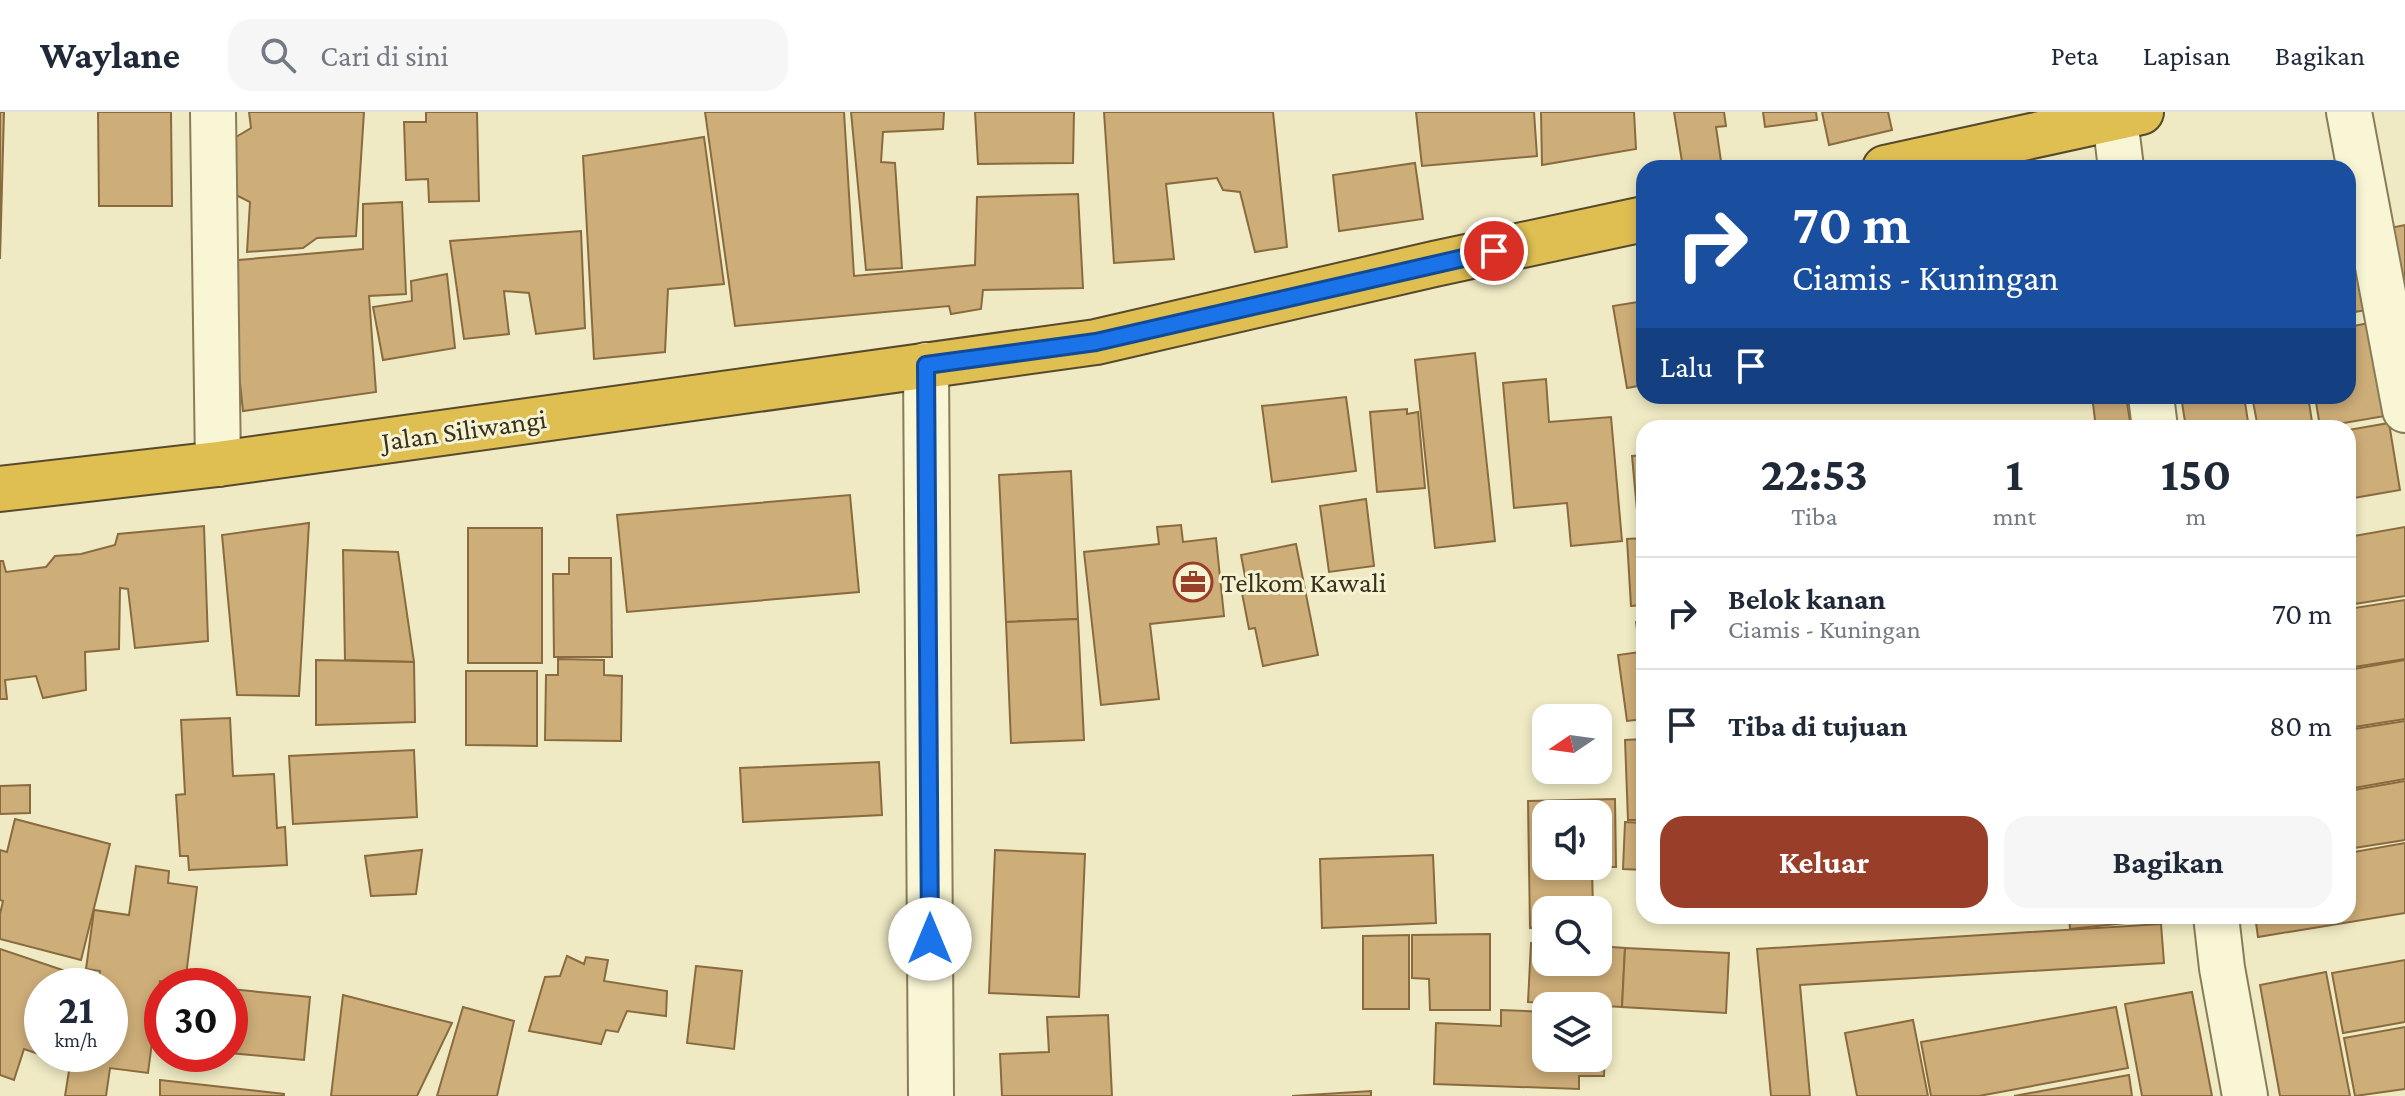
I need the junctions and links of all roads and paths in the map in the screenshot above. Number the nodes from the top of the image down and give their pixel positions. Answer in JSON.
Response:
{"nodes":[{"id":1,"x":213,"y":112,"type":"edge"},
{"id":2,"x":2349,"y":112,"type":"edge"},
{"id":3,"x":2128,"y":116,"type":"edge"},
{"id":4,"x":1922,"y":160,"type":"edge"},
{"id":5,"x":2122,"y":160,"type":"edge"},
{"id":6,"x":1636,"y":221,"type":"edge"},
{"id":7,"x":926,"y":365,"type":"junction"},
{"id":8,"x":2405,"y":410,"type":"edge"},
{"id":9,"x":218,"y":464,"type":"junction"},
{"id":10,"x":0,"y":489,"type":"edge"},
{"id":11,"x":2217,"y":924,"type":"edge"},
{"id":12,"x":931,"y":1096,"type":"edge"},
{"id":13,"x":2245,"y":1096,"type":"edge"}],
"edges":[{"from":1,"to":9,"type":"street"},
{"from":2,"to":8,"type":"street"},
{"from":3,"to":4,"type":"highway"},
{"from":3,"to":5,"type":"street"},
{"from":6,"to":7,"type":"highway","name":"Jalan Siliwangi"},
{"from":7,"to":9,"type":"highway","name":"Jalan Siliwangi"},
{"from":7,"to":12,"type":"street"},
{"from":9,"to":10,"type":"highway","name":"Jalan Siliwangi"},
{"from":11,"to":13,"type":"street"}]}
